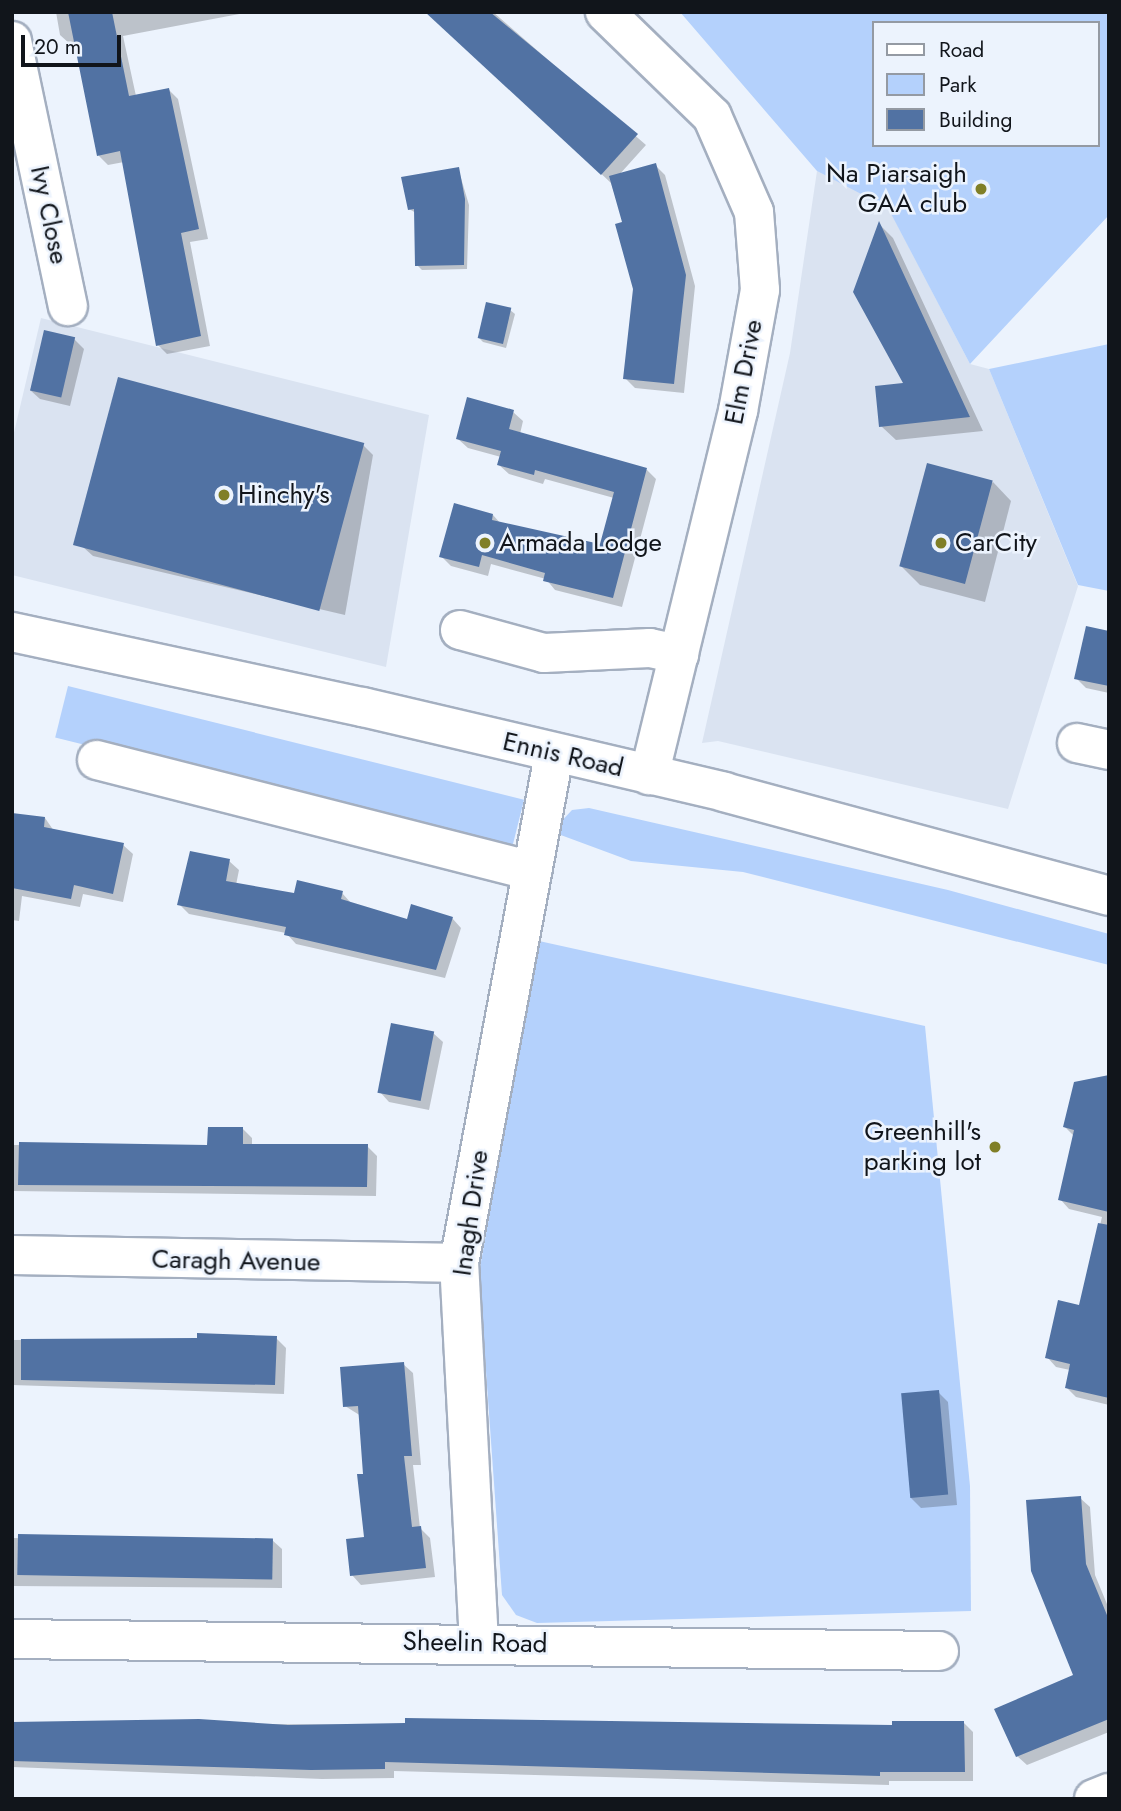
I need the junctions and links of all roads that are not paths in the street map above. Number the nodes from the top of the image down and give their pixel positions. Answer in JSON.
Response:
{"nodes":[{"id":1,"x":606,"y":12,"type":"edge"},
{"id":2,"x":12,"y":41,"type":"edge"},
{"id":3,"x":68,"y":306,"type":"dead end"},
{"id":4,"x":460,"y":630,"type":"dead end"},
{"id":5,"x":12,"y":632,"type":"edge"},
{"id":6,"x":679,"y":654,"type":"junction"},
{"id":7,"x":554,"y":755,"type":"junction"},
{"id":8,"x":97,"y":760,"type":"dead end"},
{"id":9,"x":649,"y":775,"type":"junction"},
{"id":10,"x":533,"y":871,"type":"junction"},
{"id":11,"x":1109,"y":896,"type":"edge"},
{"id":12,"x":12,"y":1255,"type":"edge"},
{"id":13,"x":459,"y":1263,"type":"junction"},
{"id":14,"x":12,"y":1639,"type":"edge"},
{"id":15,"x":480,"y":1643,"type":"junction"},
{"id":16,"x":939,"y":1650,"type":"dead end"},
{"id":17,"x":1109,"y":1793,"type":"edge"},
{"id":18,"x":1094,"y":1799,"type":"edge"}],
"edges":[{"from":1,"to":6,"type":"street","name":"Elm Drive"},
{"from":2,"to":3,"type":"street","name":"Ivy Close"},
{"from":4,"to":6,"type":"street"},
{"from":5,"to":7,"type":"street","name":"Ennis Road"},
{"from":6,"to":9,"type":"street","name":"Elm Drive"},
{"from":7,"to":9,"type":"street","name":"Ennis Road"},
{"from":7,"to":10,"type":"street","name":"Inagh Drive"},
{"from":8,"to":10,"type":"street"},
{"from":9,"to":11,"type":"street","name":"Ennis Road"},
{"from":10,"to":13,"type":"street","name":"Inagh Drive"},
{"from":12,"to":13,"type":"street","name":"Caragh Avenue"},
{"from":13,"to":15,"type":"street","name":"Inagh Drive"},
{"from":14,"to":15,"type":"street","name":"Sheelin Road"},
{"from":15,"to":16,"type":"street","name":"Sheelin Road"},
{"from":17,"to":18,"type":"street"}]}
